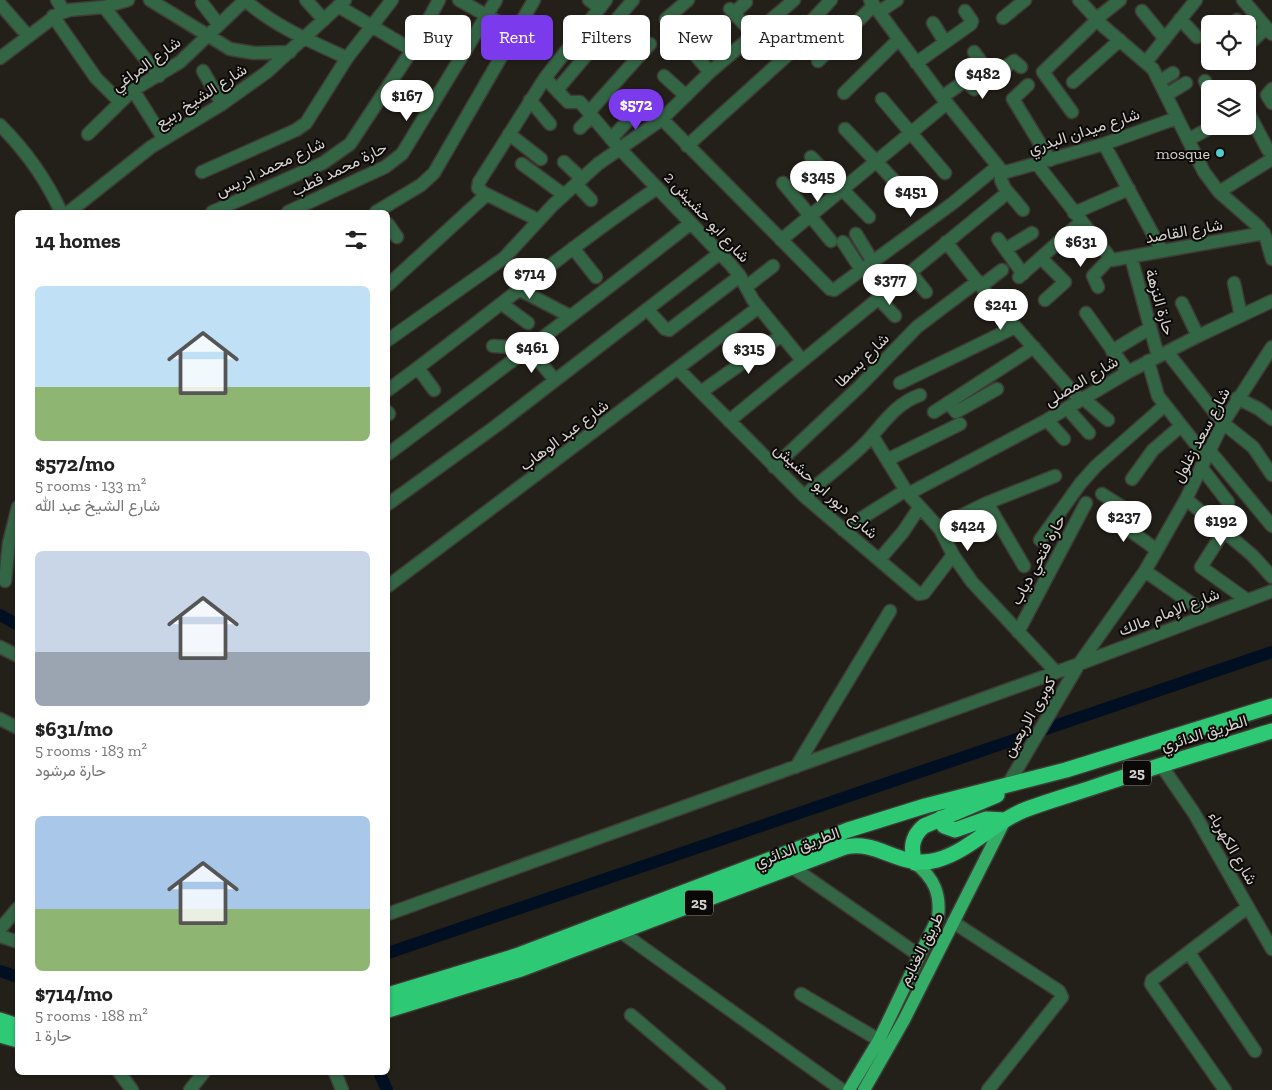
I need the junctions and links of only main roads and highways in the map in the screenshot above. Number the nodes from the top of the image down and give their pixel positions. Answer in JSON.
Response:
{"nodes":[{"id":1,"x":1272,"y":706,"type":"edge"},
{"id":2,"x":1272,"y":731,"type":"edge"},
{"id":3,"x":1007,"y":786,"type":"junction"},
{"id":4,"x":941,"y":818,"type":"junction"},
{"id":5,"x":1005,"y":820,"type":"junction"},
{"id":6,"x":916,"y":862,"type":"junction"},
{"id":7,"x":390,"y":994,"type":"edge"},
{"id":8,"x":390,"y":1009,"type":"edge"},
{"id":9,"x":0,"y":1020,"type":"edge"},
{"id":10,"x":15,"y":1025,"type":"edge"},
{"id":11,"x":0,"y":1034,"type":"edge"},
{"id":12,"x":15,"y":1039,"type":"edge"},
{"id":13,"x":849,"y":1090,"type":"edge"},
{"id":14,"x":864,"y":1090,"type":"edge"}],
"edges":[{"from":1,"to":3,"type":"highway","name":"الطريق الدائري","number":"25"},
{"from":2,"to":5,"type":"highway","name":"الطريق الدائري","number":"25"},
{"from":3,"to":4,"type":"highway"},
{"from":3,"to":7,"type":"highway","name":"الطريق الدائري","number":"25"},
{"from":4,"to":5,"type":"highway"},
{"from":4,"to":6,"type":"highway"},
{"from":5,"to":6,"type":"highway","name":"الطريق الدائري","number":"25"},
{"from":5,"to":14,"type":"main road","name":"طريق الغنايم"},
{"from":6,"to":8,"type":"highway","name":"الطريق الدائري","number":"25"},
{"from":6,"to":13,"type":"main road","name":"طريق الغنايم"},
{"from":9,"to":10,"type":"highway"},
{"from":11,"to":12,"type":"highway"}]}
